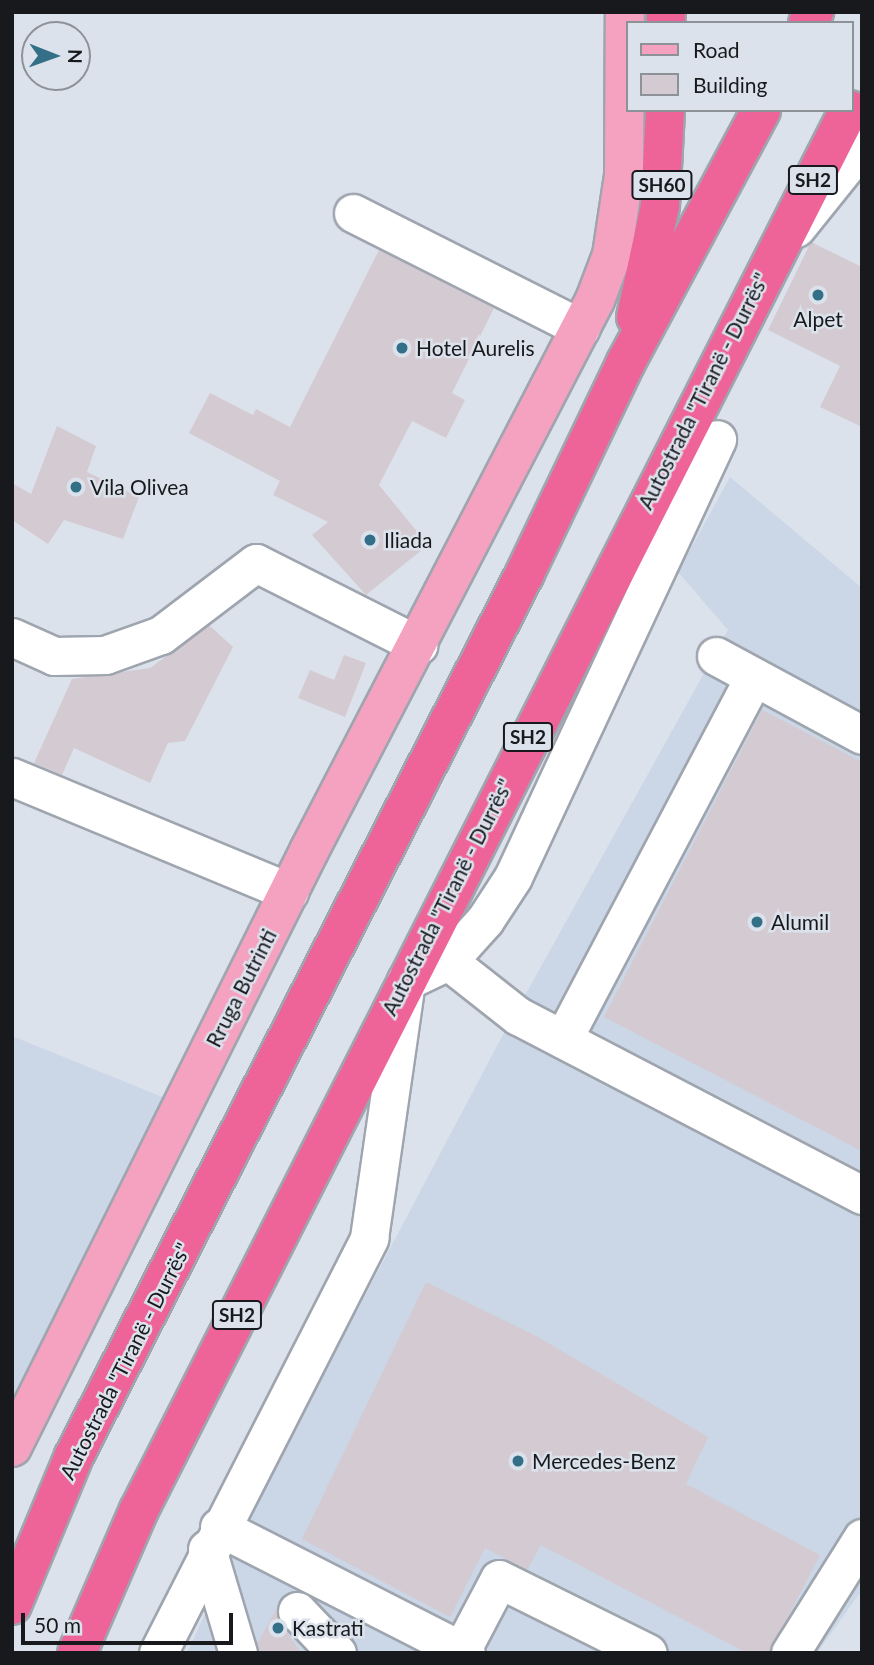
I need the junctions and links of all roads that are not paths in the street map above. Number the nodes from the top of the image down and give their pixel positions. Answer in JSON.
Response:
{"nodes":[{"id":1,"x":625,"y":12,"type":"edge"},
{"id":2,"x":862,"y":85,"type":"edge"},
{"id":3,"x":853,"y":102,"type":"edge"},
{"id":4,"x":665,"y":112,"type":"edge"},
{"id":5,"x":760,"y":112,"type":"edge"},
{"id":6,"x":848,"y":112,"type":"edge"},
{"id":7,"x":862,"y":146,"type":"edge"},
{"id":8,"x":353,"y":213,"type":"dead end"},
{"id":9,"x":777,"y":249,"type":"junction"},
{"id":10,"x":631,"y":256,"type":"junction"},
{"id":11,"x":581,"y":328,"type":"junction"},
{"id":12,"x":625,"y":363,"type":"junction"},
{"id":13,"x":717,"y":439,"type":"dead end"},
{"id":14,"x":12,"y":637,"type":"edge"},
{"id":15,"x":418,"y":645,"type":"junction"},
{"id":16,"x":716,"y":656,"type":"dead end"},
{"id":17,"x":754,"y":677,"type":"junction"},
{"id":18,"x":862,"y":735,"type":"edge"},
{"id":19,"x":12,"y":778,"type":"edge"},
{"id":20,"x":289,"y":891,"type":"junction"},
{"id":21,"x":448,"y":961,"type":"junction"},
{"id":22,"x":406,"y":981,"type":"junction"},
{"id":23,"x":563,"y":1039,"type":"junction"},
{"id":24,"x":862,"y":1195,"type":"edge"},
{"id":25,"x":12,"y":1447,"type":"edge"},
{"id":26,"x":213,"y":1538,"type":"junction"},
{"id":27,"x":862,"y":1538,"type":"edge"},
{"id":28,"x":12,"y":1605,"type":"edge"},
{"id":29,"x":298,"y":1611,"type":"dead end"},
{"id":30,"x":463,"y":1652,"type":"edge"},
{"id":31,"x":77,"y":1653,"type":"edge"},
{"id":32,"x":158,"y":1653,"type":"edge"},
{"id":33,"x":238,"y":1653,"type":"edge"},
{"id":34,"x":337,"y":1653,"type":"edge"},
{"id":35,"x":648,"y":1653,"type":"edge"},
{"id":36,"x":790,"y":1653,"type":"edge"}],
"edges":[{"from":1,"to":10,"type":"main road","name":"Rruga Butrinti"},
{"from":2,"to":3,"type":"highway","name":"Autostrada \"Tiranë - Durrës\"","number":"SH2"},
{"from":4,"to":10,"type":"highway","number":"SH60"},
{"from":5,"to":12,"type":"highway","name":"Autostrada \"Tiranë - Durrës\""},
{"from":6,"to":9,"type":"highway","name":"Autostrada \"Tiranë - Durrës\"","number":"SH2"},
{"from":7,"to":9,"type":"lane"},
{"from":8,"to":11,"type":"lane"},
{"from":9,"to":22,"type":"highway","name":"Autostrada \"Tiranë - Durrës\"","number":"SH2"},
{"from":10,"to":11,"type":"main road","name":"Rruga Butrinti"},
{"from":10,"to":12,"type":"highway"},
{"from":11,"to":15,"type":"main road","name":"Rruga Butrinti"},
{"from":12,"to":28,"type":"highway","name":"Autostrada \"Tiranë - Durrës\""},
{"from":13,"to":21,"type":"lane"},
{"from":14,"to":15,"type":"lane"},
{"from":15,"to":20,"type":"main road","name":"Rruga Butrinti"},
{"from":16,"to":17,"type":"lane"},
{"from":17,"to":18,"type":"lane"},
{"from":17,"to":23,"type":"lane"},
{"from":19,"to":20,"type":"lane"},
{"from":20,"to":25,"type":"main road","name":"Rruga Butrinti"},
{"from":21,"to":22,"type":"lane"},
{"from":21,"to":23,"type":"lane"},
{"from":22,"to":26,"type":"lane"},
{"from":22,"to":31,"type":"highway","name":"Autostrada \"Tiranë - Durrës\"","number":"SH2"},
{"from":23,"to":24,"type":"lane"},
{"from":26,"to":30,"type":"lane"},
{"from":26,"to":32,"type":"lane"},
{"from":26,"to":33,"type":"lane"},
{"from":27,"to":36,"type":"lane"},
{"from":29,"to":34,"type":"lane"},
{"from":30,"to":35,"type":"lane"}]}
